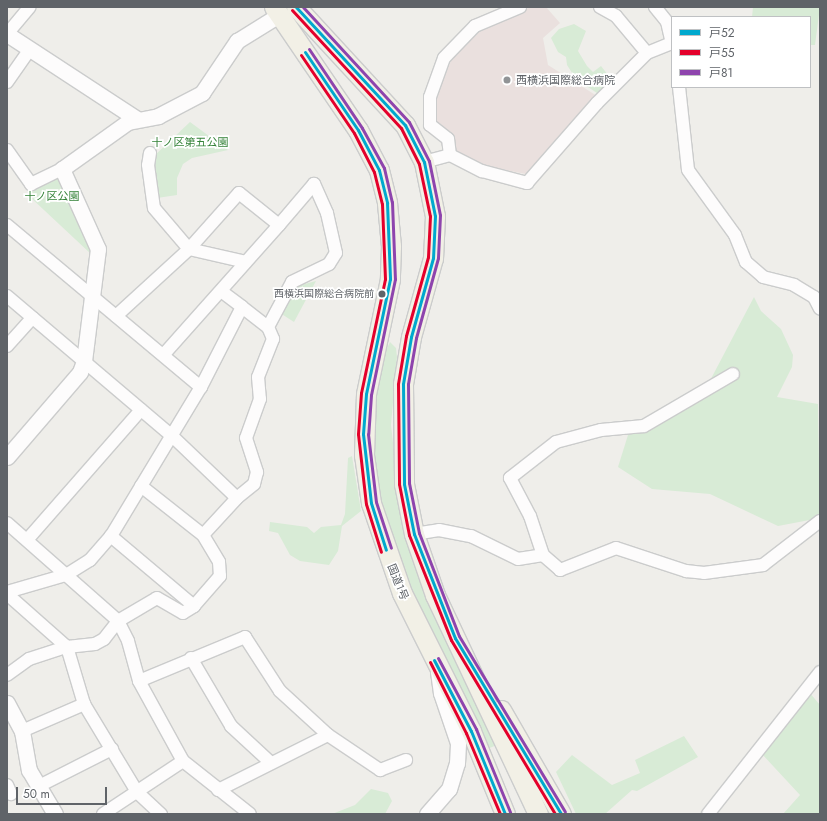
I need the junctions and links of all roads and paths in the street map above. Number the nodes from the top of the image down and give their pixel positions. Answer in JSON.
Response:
{"nodes":[{"id":1,"x":30,"y":7,"type":"edge"},
{"id":2,"x":296,"y":7,"type":"edge"},
{"id":3,"x":520,"y":7,"type":"edge"},
{"id":4,"x":600,"y":7,"type":"edge"},
{"id":5,"x":655,"y":7,"type":"edge"},
{"id":6,"x":276,"y":11,"type":"edge"},
{"id":7,"x":7,"y":34,"type":"edge"},
{"id":8,"x":671,"y":39,"type":"edge"},
{"id":9,"x":671,"y":43,"type":"edge"},
{"id":10,"x":30,"y":49,"type":"junction"},
{"id":11,"x":647,"y":53,"type":"junction"},
{"id":12,"x":7,"y":82,"type":"edge"},
{"id":13,"x":679,"y":88,"type":"edge"},
{"id":14,"x":137,"y":119,"type":"junction"},
{"id":15,"x":7,"y":150,"type":"edge"},
{"id":16,"x":150,"y":153,"type":"dead end"},
{"id":17,"x":450,"y":155,"type":"junction"},
{"id":18,"x":424,"y":162,"type":"junction"},
{"id":19,"x":62,"y":169,"type":"junction"},
{"id":20,"x":7,"y":225,"type":"edge"},
{"id":21,"x":279,"y":225,"type":"junction"},
{"id":22,"x":189,"y":249,"type":"junction"},
{"id":23,"x":246,"y":262,"type":"junction"},
{"id":24,"x":221,"y":291,"type":"junction"},
{"id":25,"x":92,"y":295,"type":"junction"},
{"id":26,"x":7,"y":296,"type":"edge"},
{"id":27,"x":242,"y":307,"type":"junction"},
{"id":28,"x":820,"y":309,"type":"edge"},
{"id":29,"x":116,"y":316,"type":"junction"},
{"id":30,"x":32,"y":318,"type":"junction"},
{"id":31,"x":268,"y":327,"type":"junction"},
{"id":32,"x":381,"y":330,"type":"junction"},
{"id":33,"x":411,"y":337,"type":"junction"},
{"id":34,"x":7,"y":346,"type":"edge"},
{"id":35,"x":163,"y":355,"type":"junction"},
{"id":36,"x":84,"y":361,"type":"junction"},
{"id":37,"x":733,"y":374,"type":"dead end"},
{"id":38,"x":201,"y":387,"type":"junction"},
{"id":39,"x":141,"y":410,"type":"junction"},
{"id":40,"x":171,"y":435,"type":"junction"},
{"id":41,"x":7,"y":457,"type":"edge"},
{"id":42,"x":141,"y":486,"type":"junction"},
{"id":43,"x":237,"y":498,"type":"junction"},
{"id":44,"x":820,"y":521,"type":"edge"},
{"id":45,"x":7,"y":523,"type":"edge"},
{"id":46,"x":414,"y":534,"type":"junction"},
{"id":47,"x":203,"y":535,"type":"junction"},
{"id":48,"x":111,"y":536,"type":"junction"},
{"id":49,"x":27,"y":540,"type":"junction"},
{"id":50,"x":543,"y":556,"type":"junction"},
{"id":51,"x":66,"y":575,"type":"junction"},
{"id":52,"x":7,"y":593,"type":"edge"},
{"id":53,"x":194,"y":606,"type":"junction"},
{"id":54,"x":118,"y":621,"type":"junction"},
{"id":55,"x":455,"y":638,"type":"junction"},
{"id":56,"x":67,"y":647,"type":"junction"},
{"id":57,"x":191,"y":658,"type":"junction"},
{"id":58,"x":437,"y":664,"type":"junction"},
{"id":59,"x":820,"y":672,"type":"edge"},
{"id":60,"x":7,"y":675,"type":"edge"},
{"id":61,"x":138,"y":680,"type":"junction"},
{"id":62,"x":7,"y":703,"type":"edge"},
{"id":63,"x":84,"y":704,"type":"junction"},
{"id":64,"x":22,"y":731,"type":"junction"},
{"id":65,"x":328,"y":735,"type":"junction"},
{"id":66,"x":112,"y":749,"type":"junction"},
{"id":67,"x":406,"y":760,"type":"dead end"},
{"id":68,"x":183,"y":761,"type":"junction"},
{"id":69,"x":271,"y":763,"type":"junction"},
{"id":70,"x":39,"y":786,"type":"junction"},
{"id":71,"x":218,"y":790,"type":"junction"},
{"id":72,"x":137,"y":792,"type":"junction"},
{"id":73,"x":55,"y":814,"type":"edge"},
{"id":74,"x":103,"y":814,"type":"edge"},
{"id":75,"x":161,"y":814,"type":"edge"},
{"id":76,"x":250,"y":814,"type":"edge"},
{"id":77,"x":427,"y":814,"type":"edge"},
{"id":78,"x":505,"y":814,"type":"edge"},
{"id":79,"x":538,"y":814,"type":"edge"},
{"id":80,"x":561,"y":814,"type":"edge"},
{"id":81,"x":708,"y":814,"type":"edge"}],
"edges":[{"from":1,"to":7,"type":"street"},
{"from":2,"to":18,"type":"highway"},
{"from":3,"to":17,"type":"street"},
{"from":4,"to":11,"type":"street"},
{"from":5,"to":8,"type":"street"},
{"from":6,"to":14,"type":"street"},
{"from":6,"to":32,"type":"highway","name":"国道1号"},
{"from":7,"to":10,"type":"street"},
{"from":9,"to":11,"type":"street"},
{"from":10,"to":12,"type":"street"},
{"from":10,"to":14,"type":"street"},
{"from":11,"to":17,"type":"street"},
{"from":13,"to":28,"type":"street"},
{"from":14,"to":19,"type":"street"},
{"from":15,"to":19,"type":"street"},
{"from":16,"to":22,"type":"street"},
{"from":17,"to":18,"type":"street"},
{"from":18,"to":33,"type":"highway"},
{"from":19,"to":25,"type":"street"},
{"from":20,"to":25,"type":"street"},
{"from":21,"to":22,"type":"street"},
{"from":21,"to":23,"type":"street"},
{"from":21,"to":31,"type":"street"},
{"from":22,"to":23,"type":"street"},
{"from":22,"to":29,"type":"street"},
{"from":23,"to":24,"type":"street"},
{"from":24,"to":27,"type":"street"},
{"from":24,"to":35,"type":"street"},
{"from":25,"to":29,"type":"street"},
{"from":25,"to":36,"type":"street"},
{"from":26,"to":30,"type":"street"},
{"from":27,"to":31,"type":"street"},
{"from":27,"to":38,"type":"street"},
{"from":29,"to":35,"type":"street"},
{"from":30,"to":34,"type":"street"},
{"from":30,"to":36,"type":"street"},
{"from":31,"to":43,"type":"street"},
{"from":32,"to":33,"type":"highway"},
{"from":32,"to":58,"type":"highway","name":"国道1号"},
{"from":33,"to":46,"type":"highway"},
{"from":35,"to":38,"type":"street"},
{"from":36,"to":39,"type":"street"},
{"from":36,"to":41,"type":"street"},
{"from":37,"to":50,"type":"street"},
{"from":38,"to":40,"type":"street"},
{"from":39,"to":40,"type":"street"},
{"from":39,"to":49,"type":"street"},
{"from":40,"to":42,"type":"street"},
{"from":40,"to":43,"type":"street"},
{"from":42,"to":47,"type":"street"},
{"from":42,"to":48,"type":"street"},
{"from":43,"to":47,"type":"street"},
{"from":44,"to":50,"type":"street"},
{"from":45,"to":49,"type":"street"},
{"from":46,"to":50,"type":"street"},
{"from":46,"to":55,"type":"highway"},
{"from":47,"to":53,"type":"street"},
{"from":48,"to":51,"type":"street"},
{"from":48,"to":53,"type":"street"},
{"from":49,"to":51,"type":"street"},
{"from":51,"to":52,"type":"street"},
{"from":51,"to":54,"type":"street"},
{"from":52,"to":56,"type":"street"},
{"from":53,"to":54,"type":"street"},
{"from":54,"to":56,"type":"street"},
{"from":54,"to":61,"type":"street"},
{"from":55,"to":79,"type":"highway"},
{"from":55,"to":80,"type":"highway"},
{"from":56,"to":60,"type":"street"},
{"from":56,"to":63,"type":"street"},
{"from":57,"to":61,"type":"street"},
{"from":57,"to":65,"type":"street"},
{"from":57,"to":69,"type":"street"},
{"from":58,"to":77,"type":"street"},
{"from":58,"to":78,"type":"highway","name":"国道1号"},
{"from":59,"to":81,"type":"street"},
{"from":61,"to":68,"type":"street"},
{"from":62,"to":64,"type":"street"},
{"from":63,"to":64,"type":"street"},
{"from":63,"to":66,"type":"street"},
{"from":64,"to":70,"type":"street"},
{"from":65,"to":67,"type":"street"},
{"from":65,"to":69,"type":"street"},
{"from":66,"to":70,"type":"street"},
{"from":66,"to":72,"type":"street"},
{"from":68,"to":71,"type":"street"},
{"from":68,"to":72,"type":"street"},
{"from":69,"to":71,"type":"street"},
{"from":70,"to":73,"type":"street"},
{"from":71,"to":76,"type":"street"},
{"from":72,"to":74,"type":"street"},
{"from":72,"to":75,"type":"street"}]}
